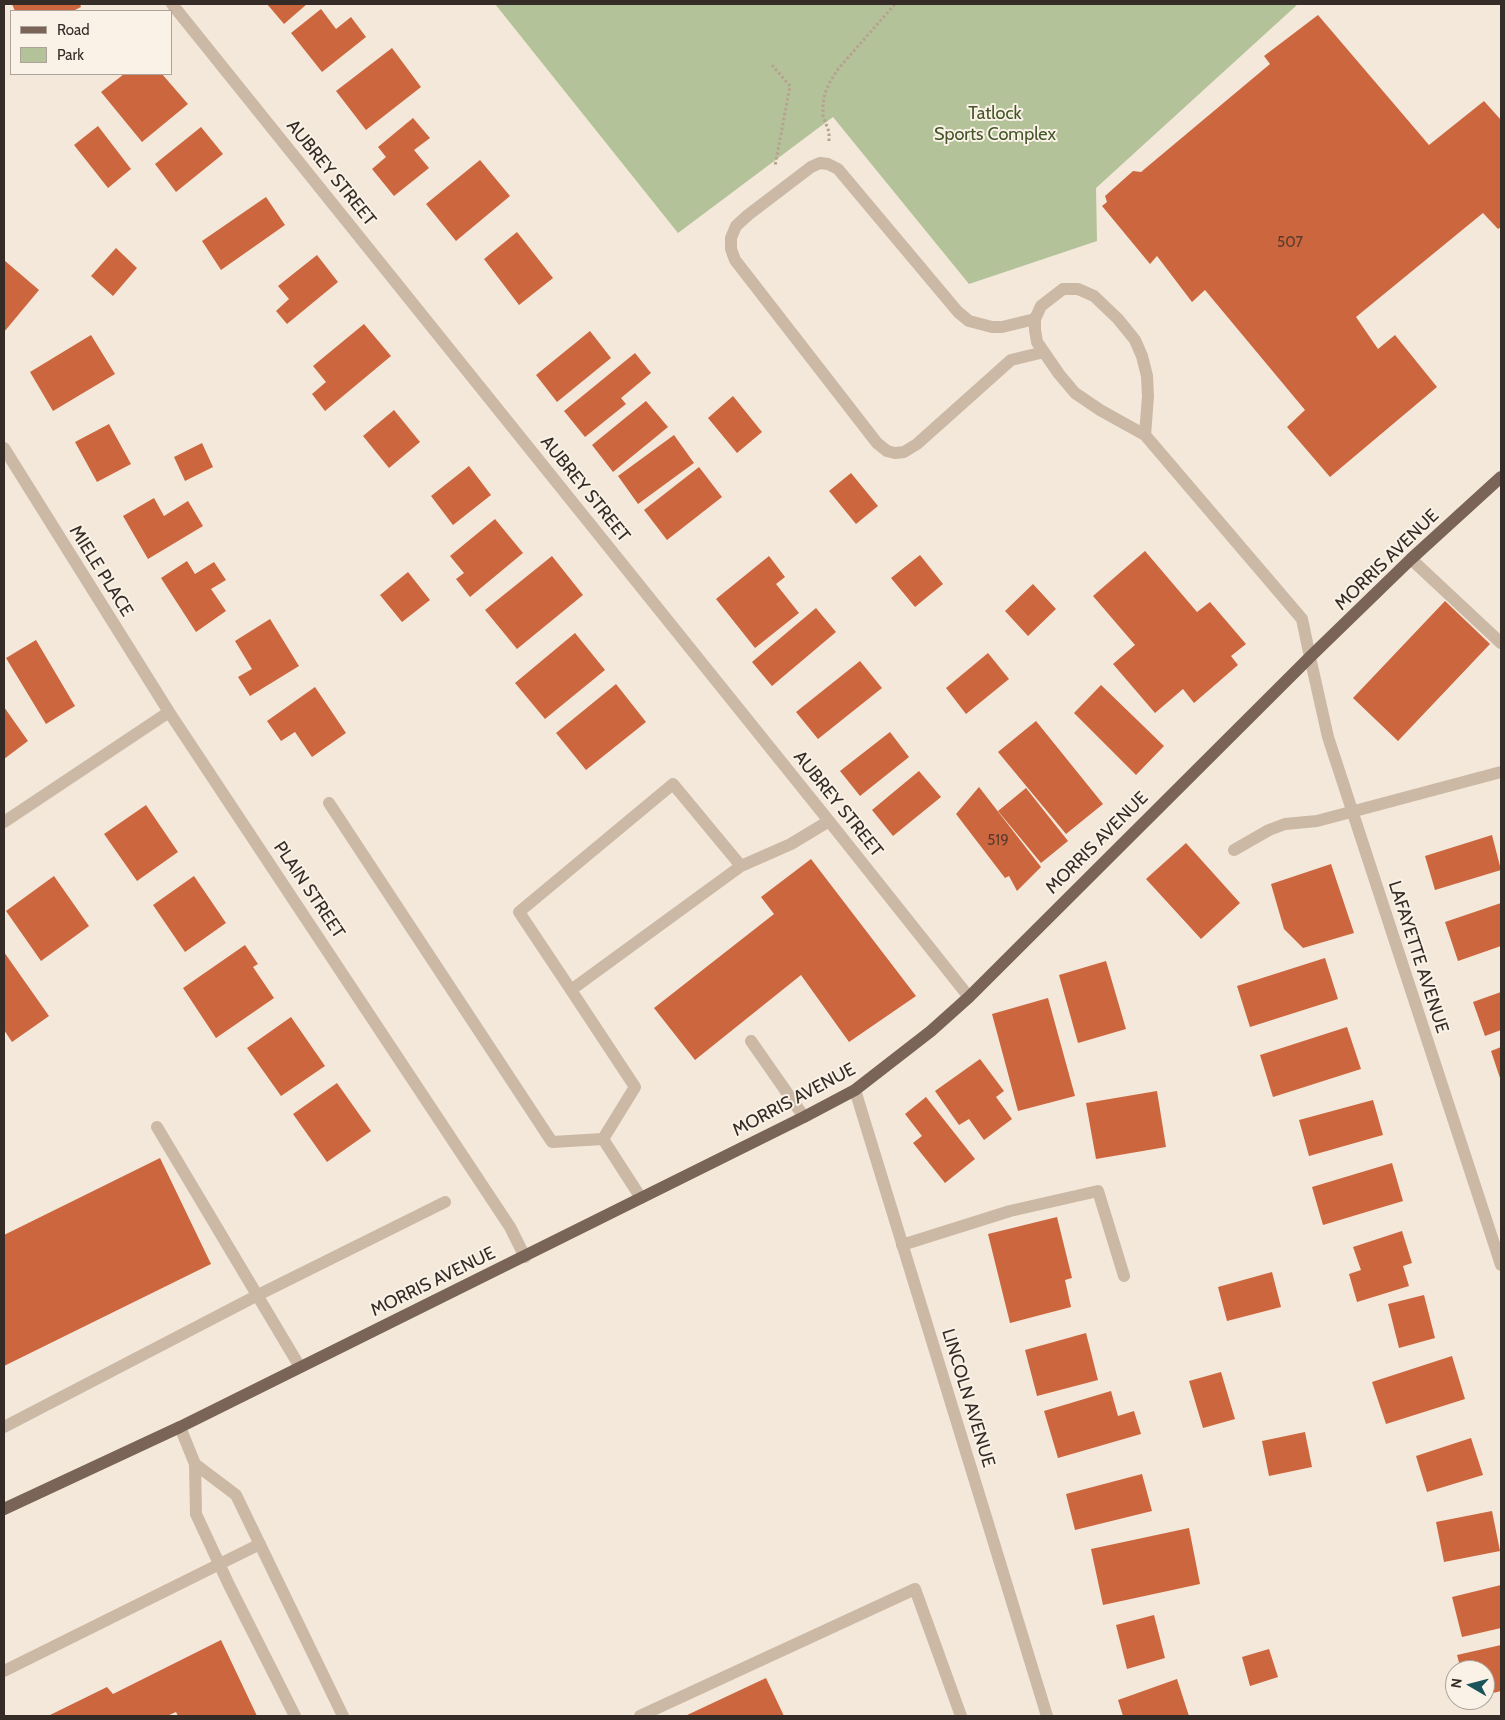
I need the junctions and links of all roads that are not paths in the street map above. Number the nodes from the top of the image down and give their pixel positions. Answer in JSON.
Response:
{"nodes":[{"id":1,"x":172,"y":4,"type":"edge"},
{"id":2,"x":1035,"y":319,"type":"junction"},
{"id":3,"x":1044,"y":352,"type":"junction"},
{"id":4,"x":1145,"y":435,"type":"junction"},
{"id":5,"x":4,"y":448,"type":"edge"},
{"id":6,"x":1501,"y":476,"type":"edge"},
{"id":7,"x":1412,"y":559,"type":"junction"},
{"id":8,"x":1501,"y":643,"type":"edge"},
{"id":9,"x":1310,"y":657,"type":"junction"},
{"id":10,"x":169,"y":712,"type":"junction"},
{"id":11,"x":1501,"y":772,"type":"edge"},
{"id":12,"x":329,"y":803,"type":"dead end"},
{"id":13,"x":1352,"y":812,"type":"junction"},
{"id":14,"x":829,"y":821,"type":"junction"},
{"id":15,"x":4,"y":822,"type":"edge"},
{"id":16,"x":1234,"y":850,"type":"dead end"},
{"id":17,"x":741,"y":866,"type":"junction"},
{"id":18,"x":571,"y":990,"type":"junction"},
{"id":19,"x":969,"y":996,"type":"junction"},
{"id":20,"x":750,"y":1041,"type":"dead end"},
{"id":21,"x":855,"y":1090,"type":"junction"},
{"id":22,"x":804,"y":1117,"type":"junction"},
{"id":23,"x":157,"y":1127,"type":"dead end"},
{"id":24,"x":603,"y":1138,"type":"junction"},
{"id":25,"x":641,"y":1198,"type":"junction"},
{"id":26,"x":445,"y":1202,"type":"dead end"},
{"id":27,"x":902,"y":1245,"type":"junction"},
{"id":28,"x":525,"y":1256,"type":"junction"},
{"id":29,"x":1501,"y":1266,"type":"edge"},
{"id":30,"x":1124,"y":1276,"type":"dead end"},
{"id":31,"x":258,"y":1295,"type":"junction"},
{"id":32,"x":300,"y":1367,"type":"junction"},
{"id":33,"x":4,"y":1427,"type":"edge"},
{"id":34,"x":180,"y":1427,"type":"junction"},
{"id":35,"x":195,"y":1464,"type":"junction"},
{"id":36,"x":4,"y":1509,"type":"edge"},
{"id":37,"x":260,"y":1544,"type":"junction"},
{"id":38,"x":219,"y":1563,"type":"junction"},
{"id":39,"x":4,"y":1671,"type":"edge"},
{"id":40,"x":295,"y":1716,"type":"edge"},
{"id":41,"x":343,"y":1716,"type":"edge"},
{"id":42,"x":640,"y":1716,"type":"edge"},
{"id":43,"x":961,"y":1716,"type":"edge"},
{"id":44,"x":1047,"y":1716,"type":"edge"}],
"edges":[{"from":1,"to":14,"type":"street","name":"AUBREY STREET"},
{"from":2,"to":3,"type":"street"},
{"from":2,"to":3,"type":"street"},
{"from":2,"to":4,"type":"street"},
{"from":3,"to":4,"type":"street"},
{"from":4,"to":9,"type":"street","name":"LAFAYETTE AVENUE"},
{"from":5,"to":10,"type":"street","name":"MIELE PLACE"},
{"from":6,"to":7,"type":"main road","name":"MORRIS AVENUE"},
{"from":7,"to":8,"type":"street"},
{"from":7,"to":9,"type":"main road","name":"MORRIS AVENUE"},
{"from":9,"to":13,"type":"street","name":"LAFAYETTE AVENUE"},
{"from":9,"to":19,"type":"main road","name":"MORRIS AVENUE"},
{"from":10,"to":15,"type":"street"},
{"from":10,"to":28,"type":"street","name":"PLAIN STREET"},
{"from":11,"to":13,"type":"street"},
{"from":12,"to":24,"type":"street"},
{"from":13,"to":16,"type":"street"},
{"from":13,"to":29,"type":"street","name":"LAFAYETTE AVENUE"},
{"from":14,"to":17,"type":"street"},
{"from":14,"to":19,"type":"street","name":"AUBREY STREET"},
{"from":17,"to":18,"type":"street"},
{"from":17,"to":18,"type":"street"},
{"from":18,"to":24,"type":"street"},
{"from":19,"to":21,"type":"main road","name":"MORRIS AVENUE"},
{"from":20,"to":22,"type":"street"},
{"from":21,"to":22,"type":"main road","name":"MORRIS AVENUE"},
{"from":21,"to":27,"type":"street","name":"LINCOLN AVENUE"},
{"from":22,"to":25,"type":"main road","name":"MORRIS AVENUE"},
{"from":23,"to":31,"type":"street"},
{"from":24,"to":25,"type":"street"},
{"from":25,"to":28,"type":"main road","name":"MORRIS AVENUE"},
{"from":26,"to":31,"type":"street"},
{"from":27,"to":30,"type":"street"},
{"from":27,"to":44,"type":"street","name":"LINCOLN AVENUE"},
{"from":28,"to":32,"type":"main road","name":"MORRIS AVENUE"},
{"from":31,"to":32,"type":"street"},
{"from":31,"to":33,"type":"street"},
{"from":32,"to":34,"type":"main road","name":"MORRIS AVENUE"},
{"from":34,"to":35,"type":"street"},
{"from":34,"to":36,"type":"main road","name":"MORRIS AVENUE"},
{"from":35,"to":37,"type":"street"},
{"from":35,"to":38,"type":"street"},
{"from":37,"to":38,"type":"street"},
{"from":37,"to":41,"type":"street"},
{"from":38,"to":39,"type":"street"},
{"from":38,"to":40,"type":"street"},
{"from":42,"to":43,"type":"street"}]}
